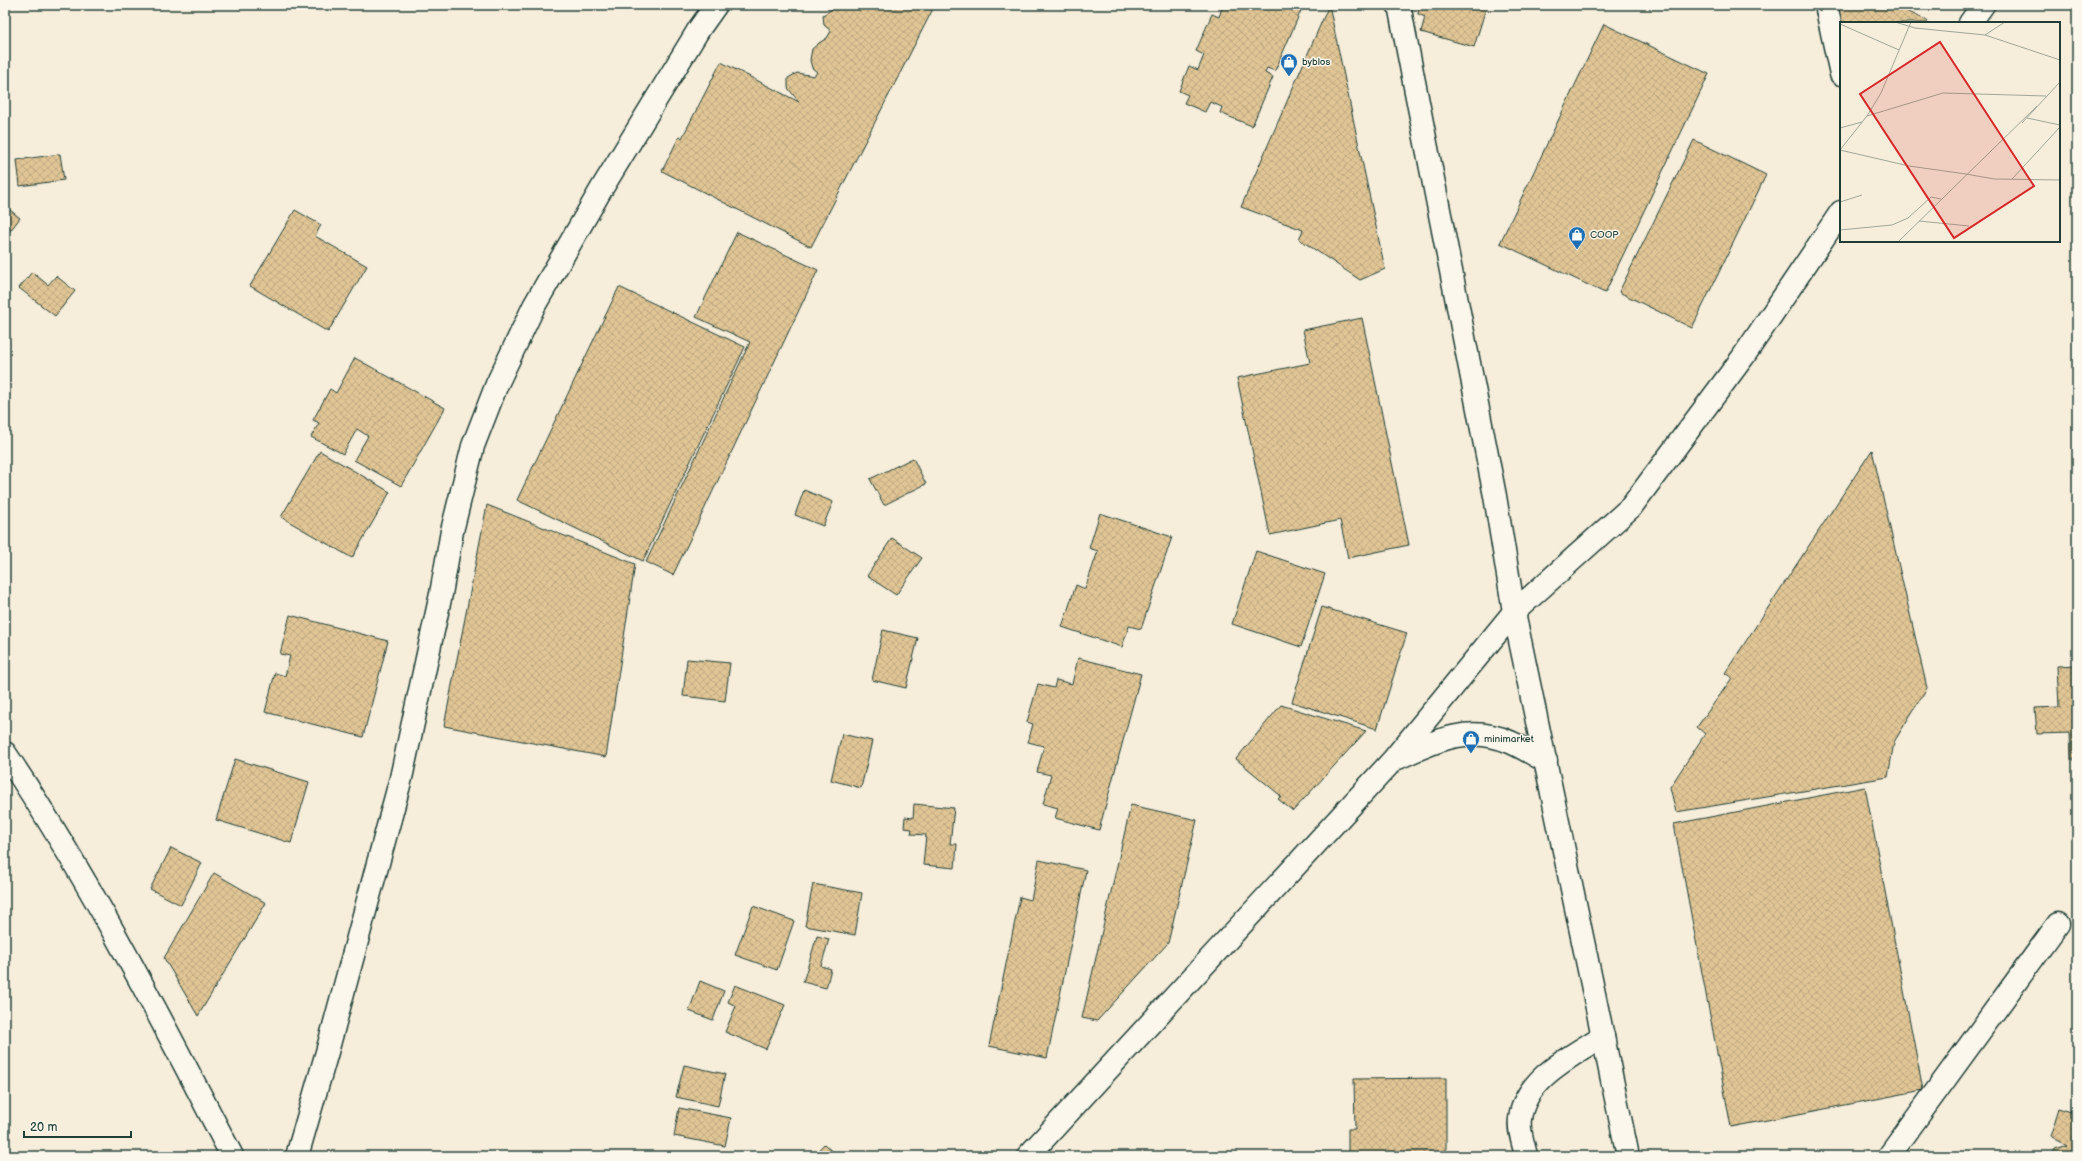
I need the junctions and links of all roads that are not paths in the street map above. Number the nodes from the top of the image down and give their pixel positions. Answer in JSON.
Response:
{"nodes":[{"id":1,"x":716,"y":5,"type":"edge"},
{"id":2,"x":1399,"y":5,"type":"edge"},
{"id":3,"x":1826,"y":5,"type":"edge"},
{"id":4,"x":1983,"y":5,"type":"edge"},
{"id":5,"x":1971,"y":22,"type":"edge"},
{"id":6,"x":1840,"y":69,"type":"edge"},
{"id":7,"x":1840,"y":213,"type":"edge"},
{"id":8,"x":1514,"y":612,"type":"junction"},
{"id":9,"x":5,"y":752,"type":"edge"},
{"id":10,"x":1394,"y":760,"type":"junction"},
{"id":11,"x":1546,"y":761,"type":"junction"},
{"id":12,"x":2058,"y":924,"type":"dead end"},
{"id":13,"x":1603,"y":1036,"type":"junction"},
{"id":14,"x":232,"y":1156,"type":"edge"},
{"id":15,"x":296,"y":1156,"type":"edge"},
{"id":16,"x":1028,"y":1156,"type":"edge"},
{"id":17,"x":1526,"y":1156,"type":"edge"},
{"id":18,"x":1628,"y":1156,"type":"edge"},
{"id":19,"x":1889,"y":1156,"type":"edge"}],
"edges":[{"from":1,"to":15,"type":"street"},
{"from":2,"to":8,"type":"street"},
{"from":3,"to":6,"type":"street"},
{"from":4,"to":5,"type":"street"},
{"from":7,"to":8,"type":"street"},
{"from":8,"to":10,"type":"street"},
{"from":8,"to":11,"type":"street"},
{"from":9,"to":14,"type":"street"},
{"from":10,"to":11,"type":"street"},
{"from":10,"to":16,"type":"street"},
{"from":11,"to":13,"type":"street"},
{"from":12,"to":19,"type":"street"},
{"from":13,"to":17,"type":"street"},
{"from":13,"to":18,"type":"street"}]}
